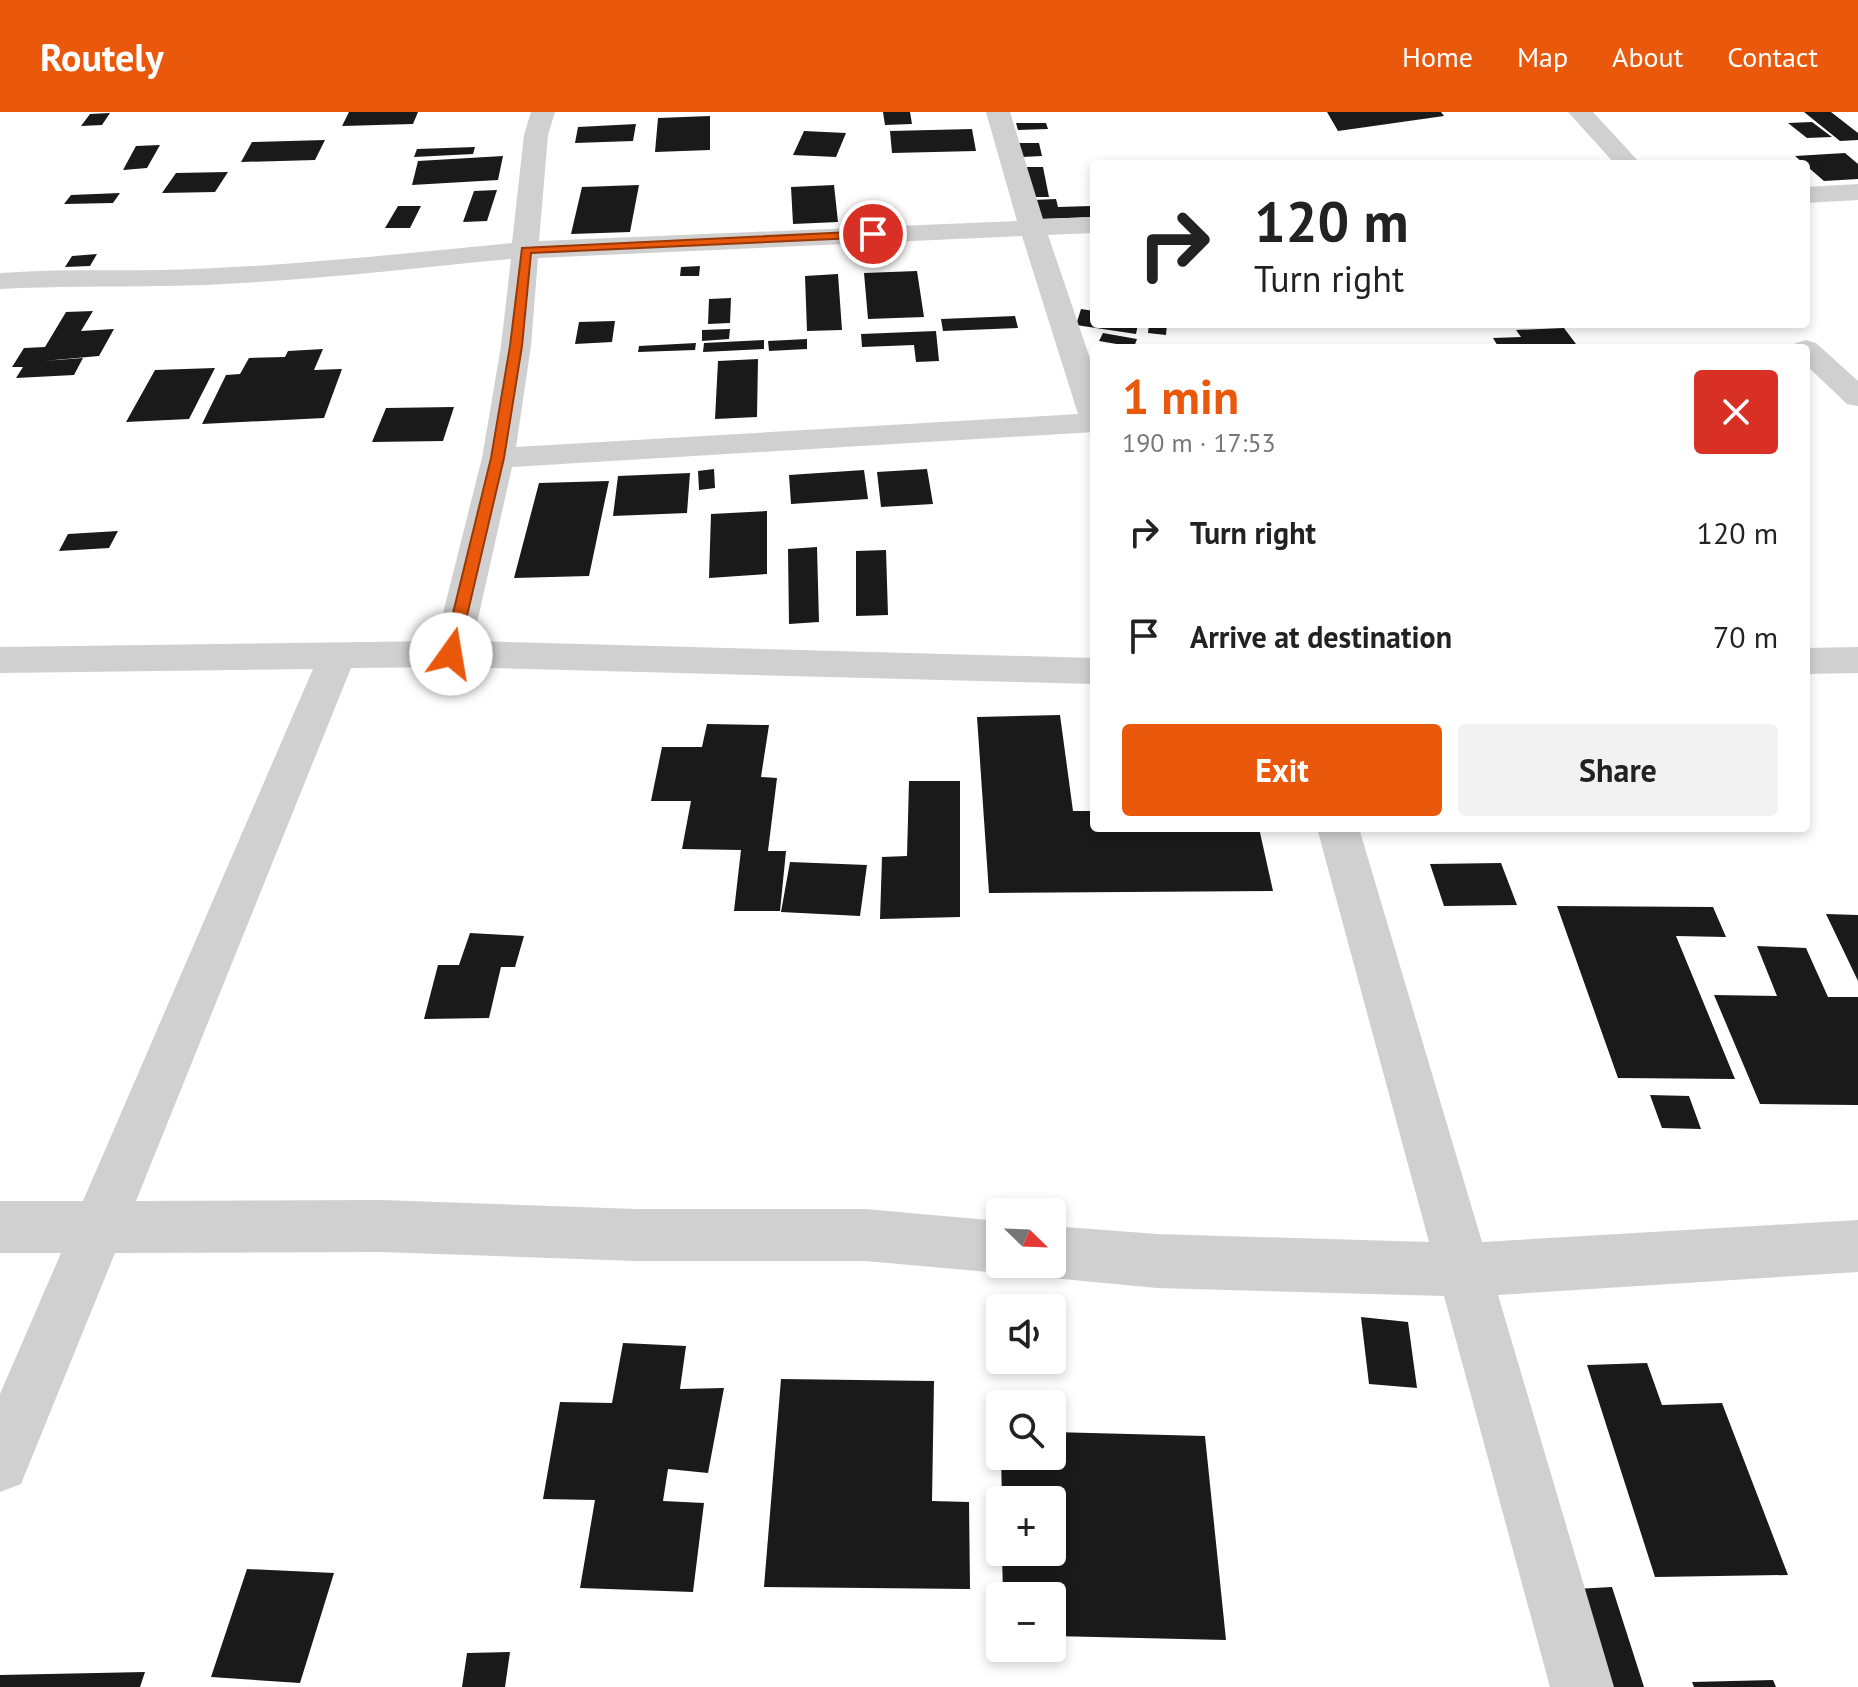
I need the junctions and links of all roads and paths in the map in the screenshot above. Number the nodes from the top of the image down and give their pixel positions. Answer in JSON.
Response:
{"nodes":[{"id":1,"x":543,"y":112,"type":"edge"},
{"id":2,"x":998,"y":112,"type":"edge"},
{"id":3,"x":1580,"y":112,"type":"edge"},
{"id":4,"x":1625,"y":160,"type":"edge"},
{"id":5,"x":1858,"y":192,"type":"edge"},
{"id":6,"x":1810,"y":195,"type":"edge"},
{"id":7,"x":1090,"y":225,"type":"edge"},
{"id":8,"x":1032,"y":227,"type":"junction"},
{"id":9,"x":526,"y":250,"type":"junction"},
{"id":10,"x":0,"y":281,"type":"edge"},
{"id":11,"x":1810,"y":352,"type":"edge"},
{"id":12,"x":1858,"y":397,"type":"edge"},
{"id":13,"x":1090,"y":403,"type":"edge"},
{"id":14,"x":1090,"y":423,"type":"edge"},
{"id":15,"x":498,"y":458,"type":"junction"},
{"id":16,"x":451,"y":654,"type":"junction"},
{"id":17,"x":338,"y":655,"type":"junction"},
{"id":18,"x":0,"y":660,"type":"edge"},
{"id":19,"x":1858,"y":660,"type":"edge"},
{"id":20,"x":1810,"y":661,"type":"edge"},
{"id":21,"x":1090,"y":671,"type":"edge"},
{"id":22,"x":1339,"y":832,"type":"edge"},
{"id":23,"x":99,"y":1226,"type":"junction"},
{"id":24,"x":0,"y":1227,"type":"edge"},
{"id":25,"x":986,"y":1246,"type":"edge"},
{"id":26,"x":1858,"y":1246,"type":"edge"},
{"id":27,"x":1066,"y":1253,"type":"edge"},
{"id":28,"x":1466,"y":1270,"type":"junction"},
{"id":29,"x":0,"y":1463,"type":"edge"},
{"id":30,"x":1582,"y":1687,"type":"edge"}],
"edges":[{"from":1,"to":9,"type":"street"},
{"from":2,"to":8,"type":"street"},
{"from":3,"to":4,"type":"street"},
{"from":5,"to":6,"type":"street"},
{"from":7,"to":8,"type":"street"},
{"from":8,"to":9,"type":"street"},
{"from":8,"to":13,"type":"street"},
{"from":9,"to":10,"type":"street"},
{"from":9,"to":15,"type":"street"},
{"from":11,"to":12,"type":"street"},
{"from":14,"to":15,"type":"street"},
{"from":15,"to":16,"type":"street"},
{"from":16,"to":17,"type":"street"},
{"from":16,"to":21,"type":"street"},
{"from":17,"to":18,"type":"street"},
{"from":17,"to":23,"type":"street"},
{"from":19,"to":20,"type":"street"},
{"from":22,"to":28,"type":"street"},
{"from":23,"to":24,"type":"street"},
{"from":23,"to":25,"type":"street"},
{"from":23,"to":29,"type":"street"},
{"from":26,"to":28,"type":"street"},
{"from":27,"to":28,"type":"street"},
{"from":28,"to":30,"type":"street"}]}
